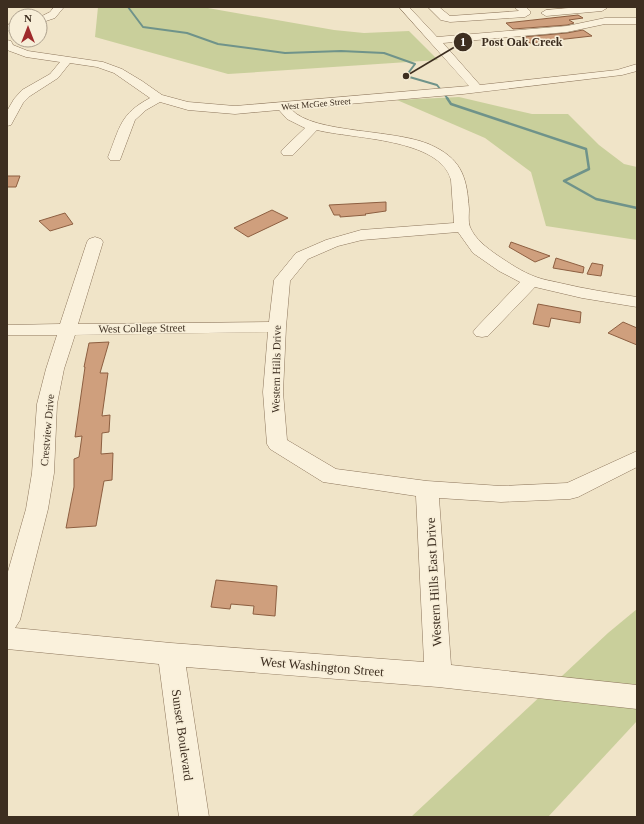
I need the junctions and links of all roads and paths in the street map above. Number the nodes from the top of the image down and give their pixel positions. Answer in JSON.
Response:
{"nodes":[{"id":1,"x":59,"y":7,"type":"edge"},
{"id":2,"x":404,"y":7,"type":"edge"},
{"id":3,"x":433,"y":7,"type":"edge"},
{"id":4,"x":519,"y":7,"type":"edge"},
{"id":5,"x":602,"y":8,"type":"edge"},
{"id":6,"x":546,"y":13,"type":"dead end"},
{"id":7,"x":48,"y":17,"type":"edge"},
{"id":8,"x":611,"y":21,"type":"junction"},
{"id":9,"x":637,"y":21,"type":"edge"},
{"id":10,"x":434,"y":41,"type":"junction"},
{"id":11,"x":10,"y":48,"type":"edge"},
{"id":12,"x":68,"y":59,"type":"junction"},
{"id":13,"x":637,"y":67,"type":"edge"},
{"id":14,"x":477,"y":88,"type":"junction"},
{"id":15,"x":158,"y":98,"type":"junction"},
{"id":16,"x":13,"y":102,"type":"edge"},
{"id":17,"x":283,"y":107,"type":"junction"},
{"id":18,"x":7,"y":122,"type":"edge"},
{"id":19,"x":313,"y":127,"type":"junction"},
{"id":20,"x":288,"y":152,"type":"dead end"},
{"id":21,"x":114,"y":157,"type":"dead end"},
{"id":22,"x":462,"y":227,"type":"junction"},
{"id":23,"x":95,"y":242,"type":"dead end"},
{"id":24,"x":531,"y":281,"type":"junction"},
{"id":25,"x":637,"y":302,"type":"edge"},
{"id":26,"x":277,"y":327,"type":"junction"},
{"id":27,"x":68,"y":329,"type":"junction"},
{"id":28,"x":7,"y":330,"type":"edge"},
{"id":29,"x":482,"y":332,"type":"dead end"},
{"id":30,"x":637,"y":458,"type":"edge"},
{"id":31,"x":427,"y":489,"type":"junction"},
{"id":32,"x":7,"y":620,"type":"edge"},
{"id":33,"x":7,"y":638,"type":"edge"},
{"id":34,"x":171,"y":654,"type":"junction"},
{"id":35,"x":438,"y":675,"type":"junction"},
{"id":36,"x":637,"y":697,"type":"edge"},
{"id":37,"x":194,"y":817,"type":"edge"}],
"edges":[{"from":1,"to":7,"type":"street"},
{"from":2,"to":10,"type":"street"},
{"from":3,"to":4,"type":"street"},
{"from":5,"to":6,"type":"street"},
{"from":5,"to":8,"type":"street"},
{"from":8,"to":9,"type":"street"},
{"from":8,"to":10,"type":"street"},
{"from":10,"to":14,"type":"street"},
{"from":11,"to":12,"type":"street","name":"West McGee Street"},
{"from":12,"to":15,"type":"street","name":"West McGee Street"},
{"from":12,"to":16,"type":"street"},
{"from":13,"to":14,"type":"street","name":"West McGee Street"},
{"from":14,"to":17,"type":"street","name":"West McGee Street"},
{"from":15,"to":17,"type":"street","name":"West McGee Street"},
{"from":15,"to":21,"type":"street"},
{"from":16,"to":18,"type":"street"},
{"from":17,"to":19,"type":"street"},
{"from":19,"to":20,"type":"street"},
{"from":19,"to":22,"type":"street"},
{"from":22,"to":24,"type":"street"},
{"from":22,"to":26,"type":"street","name":"Western Hills Drive"},
{"from":23,"to":27,"type":"street","name":"Crestview Drive"},
{"from":24,"to":25,"type":"street"},
{"from":24,"to":29,"type":"street"},
{"from":26,"to":27,"type":"street","name":"West College Street"},
{"from":26,"to":31,"type":"street","name":"Western Hills Drive"},
{"from":27,"to":28,"type":"street","name":"West College Street"},
{"from":27,"to":32,"type":"street","name":"Crestview Drive"},
{"from":30,"to":31,"type":"street","name":"Western Hills Drive"},
{"from":31,"to":35,"type":"street","name":"Western Hills East Drive"},
{"from":33,"to":34,"type":"street","name":"West Washington Street"},
{"from":34,"to":35,"type":"street","name":"West Washington Street"},
{"from":34,"to":37,"type":"street","name":"Sunset Boulevard"},
{"from":35,"to":36,"type":"street","name":"West Washington Street"}]}
